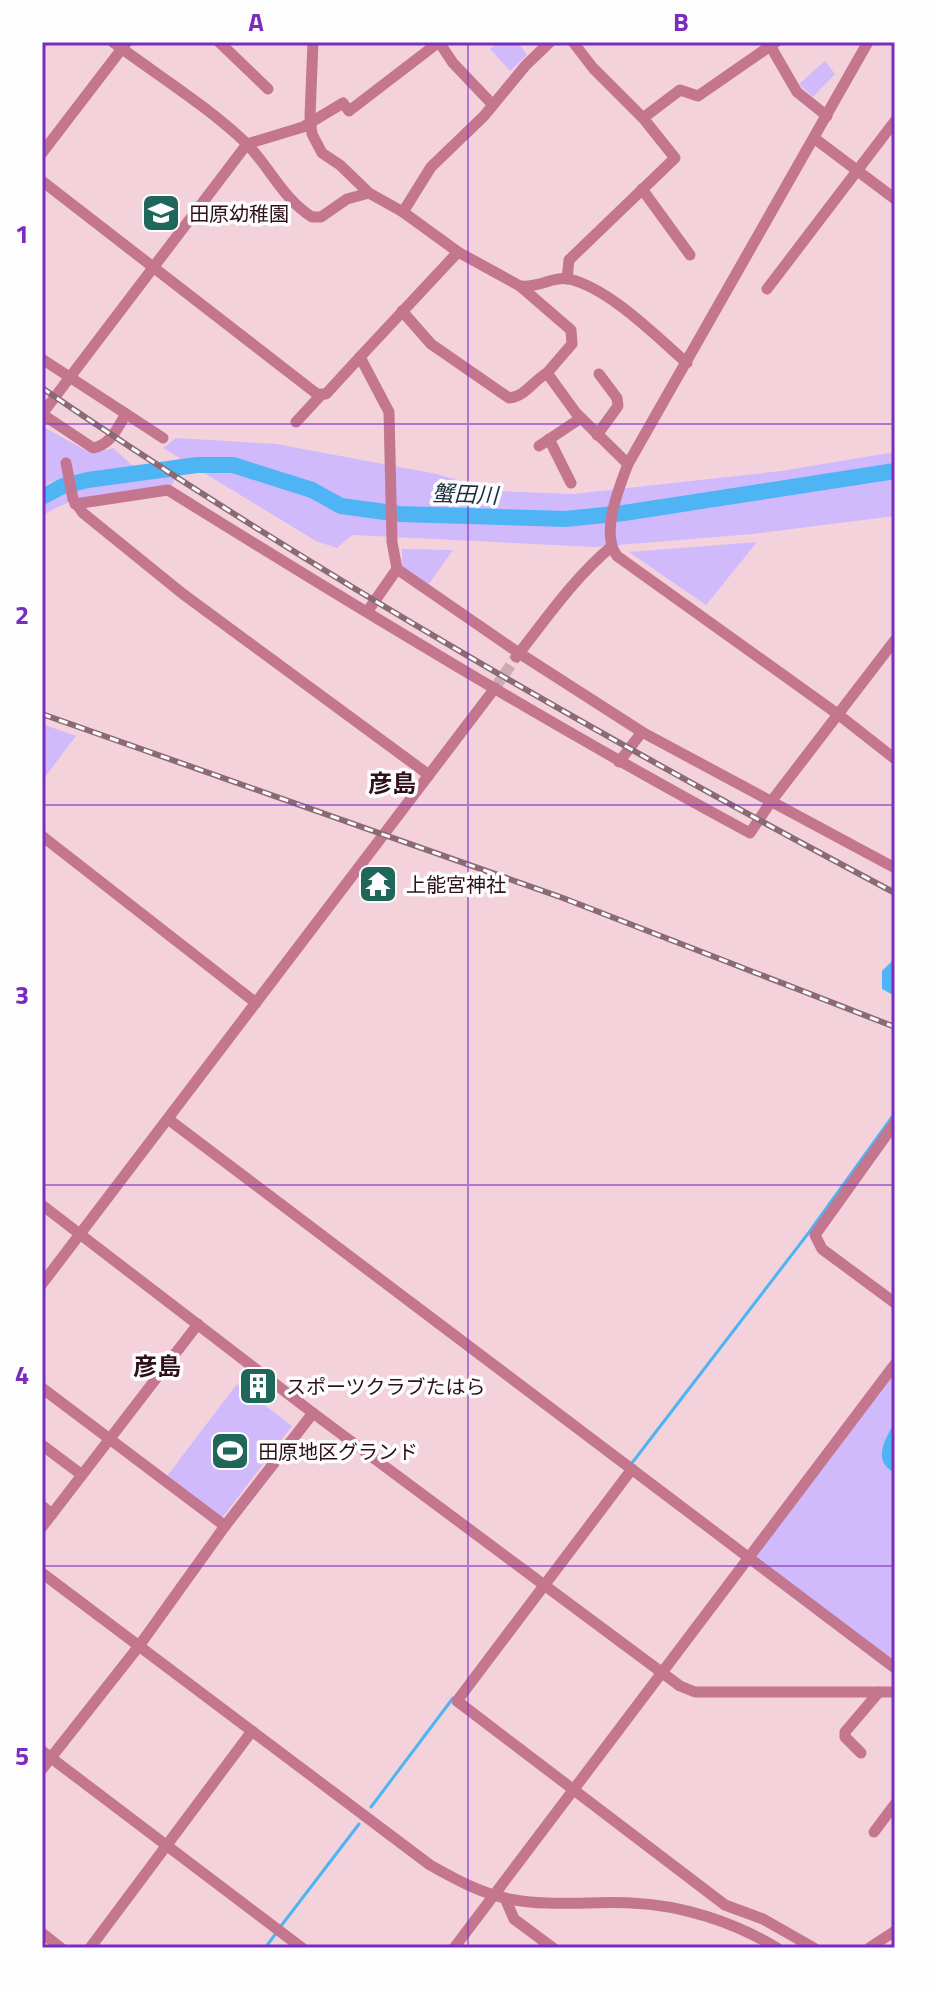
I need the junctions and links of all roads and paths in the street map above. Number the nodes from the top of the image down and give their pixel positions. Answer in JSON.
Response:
{"nodes":[{"id":1,"x":219,"y":42,"type":"edge"},
{"id":2,"x":313,"y":42,"type":"edge"},
{"id":3,"x":439,"y":42,"type":"edge"},
{"id":4,"x":550,"y":42,"type":"edge"},
{"id":5,"x":868,"y":42,"type":"edge"},
{"id":6,"x":771,"y":43,"type":"edge"},
{"id":7,"x":121,"y":44,"type":"edge"},
{"id":8,"x":578,"y":45,"type":"edge"},
{"id":9,"x":268,"y":89,"type":"dead end"},
{"id":10,"x":493,"y":105,"type":"junction"},
{"id":11,"x":827,"y":116,"type":"junction"},
{"id":12,"x":643,"y":118,"type":"junction"},
{"id":13,"x":895,"y":121,"type":"edge"},
{"id":14,"x":310,"y":122,"type":"junction"},
{"id":15,"x":814,"y":138,"type":"junction"},
{"id":16,"x":247,"y":144,"type":"junction"},
{"id":17,"x":42,"y":153,"type":"edge"},
{"id":18,"x":858,"y":171,"type":"junction"},
{"id":19,"x":42,"y":181,"type":"edge"},
{"id":20,"x":642,"y":189,"type":"junction"},
{"id":21,"x":369,"y":193,"type":"junction"},
{"id":22,"x":895,"y":199,"type":"edge"},
{"id":23,"x":403,"y":212,"type":"junction"},
{"id":24,"x":458,"y":252,"type":"junction"},
{"id":25,"x":690,"y":255,"type":"dead end"},
{"id":26,"x":153,"y":269,"type":"junction"},
{"id":27,"x":567,"y":279,"type":"junction"},
{"id":28,"x":520,"y":286,"type":"junction"},
{"id":29,"x":767,"y":289,"type":"dead end"},
{"id":30,"x":402,"y":311,"type":"junction"},
{"id":31,"x":360,"y":357,"type":"junction"},
{"id":32,"x":42,"y":359,"type":"edge"},
{"id":33,"x":687,"y":363,"type":"junction"},
{"id":34,"x":547,"y":373,"type":"junction"},
{"id":35,"x":599,"y":374,"type":"dead end"},
{"id":36,"x":69,"y":378,"type":"junction"},
{"id":37,"x":321,"y":395,"type":"junction"},
{"id":38,"x":42,"y":414,"type":"edge"},
{"id":39,"x":126,"y":414,"type":"junction"},
{"id":40,"x":581,"y":418,"type":"junction"},
{"id":41,"x":296,"y":422,"type":"dead end"},
{"id":42,"x":597,"y":435,"type":"junction"},
{"id":43,"x":163,"y":438,"type":"dead end"},
{"id":44,"x":66,"y":463,"type":"dead end"},
{"id":45,"x":628,"y":464,"type":"junction"},
{"id":46,"x":571,"y":483,"type":"dead end"},
{"id":47,"x":74,"y":502,"type":"junction"},
{"id":48,"x":610,"y":542,"type":"junction"},
{"id":49,"x":397,"y":569,"type":"junction"},
{"id":50,"x":367,"y":612,"type":"junction"},
{"id":51,"x":895,"y":640,"type":"edge"},
{"id":52,"x":518,"y":655,"type":"junction"},
{"id":53,"x":495,"y":688,"type":"junction"},
{"id":54,"x":839,"y":715,"type":"junction"},
{"id":55,"x":642,"y":732,"type":"junction"},
{"id":56,"x":895,"y":759,"type":"edge"},
{"id":57,"x":619,"y":762,"type":"junction"},
{"id":58,"x":429,"y":775,"type":"junction"},
{"id":59,"x":770,"y":803,"type":"junction"},
{"id":60,"x":42,"y":836,"type":"edge"},
{"id":61,"x":895,"y":868,"type":"edge"},
{"id":62,"x":256,"y":1003,"type":"junction"},
{"id":63,"x":168,"y":1119,"type":"junction"},
{"id":64,"x":895,"y":1123,"type":"edge"},
{"id":65,"x":42,"y":1205,"type":"edge"},
{"id":66,"x":79,"y":1236,"type":"junction"},
{"id":67,"x":42,"y":1284,"type":"edge"},
{"id":68,"x":895,"y":1303,"type":"edge"},
{"id":69,"x":198,"y":1324,"type":"junction"},
{"id":70,"x":895,"y":1364,"type":"edge"},
{"id":71,"x":42,"y":1388,"type":"edge"},
{"id":72,"x":313,"y":1413,"type":"junction"},
{"id":73,"x":110,"y":1439,"type":"junction"},
{"id":74,"x":42,"y":1445,"type":"edge"},
{"id":75,"x":630,"y":1467,"type":"junction"},
{"id":76,"x":82,"y":1475,"type":"junction"},
{"id":77,"x":47,"y":1510,"type":"edge"},
{"id":78,"x":225,"y":1526,"type":"junction"},
{"id":79,"x":42,"y":1527,"type":"edge"},
{"id":80,"x":748,"y":1557,"type":"junction"},
{"id":81,"x":42,"y":1573,"type":"edge"},
{"id":82,"x":542,"y":1583,"type":"junction"},
{"id":83,"x":139,"y":1646,"type":"junction"},
{"id":84,"x":895,"y":1668,"type":"edge"},
{"id":85,"x":660,"y":1674,"type":"junction"},
{"id":86,"x":879,"y":1692,"type":"junction"},
{"id":87,"x":895,"y":1692,"type":"edge"},
{"id":88,"x":252,"y":1731,"type":"junction"},
{"id":89,"x":861,"y":1753,"type":"dead end"},
{"id":90,"x":46,"y":1754,"type":"edge"},
{"id":91,"x":42,"y":1769,"type":"edge"},
{"id":92,"x":572,"y":1790,"type":"junction"},
{"id":93,"x":895,"y":1804,"type":"edge"},
{"id":94,"x":874,"y":1832,"type":"dead end"},
{"id":95,"x":167,"y":1845,"type":"junction"},
{"id":96,"x":499,"y":1896,"type":"junction"},
{"id":97,"x":895,"y":1931,"type":"edge"},
{"id":98,"x":42,"y":1933,"type":"edge"},
{"id":99,"x":61,"y":1948,"type":"edge"},
{"id":100,"x":90,"y":1948,"type":"edge"},
{"id":101,"x":302,"y":1948,"type":"edge"},
{"id":102,"x":454,"y":1948,"type":"edge"},
{"id":103,"x":553,"y":1948,"type":"edge"},
{"id":104,"x":777,"y":1948,"type":"edge"},
{"id":105,"x":814,"y":1948,"type":"edge"},
{"id":106,"x":869,"y":1948,"type":"edge"}],
"edges":[{"from":1,"to":9,"type":"street"},
{"from":2,"to":14,"type":"street"},
{"from":3,"to":10,"type":"street"},
{"from":3,"to":14,"type":"street"},
{"from":4,"to":10,"type":"street"},
{"from":5,"to":11,"type":"street"},
{"from":6,"to":11,"type":"street"},
{"from":6,"to":12,"type":"street"},
{"from":7,"to":16,"type":"street"},
{"from":7,"to":17,"type":"street"},
{"from":8,"to":12,"type":"street"},
{"from":10,"to":23,"type":"street"},
{"from":11,"to":15,"type":"street"},
{"from":12,"to":20,"type":"street"},
{"from":13,"to":18,"type":"street"},
{"from":14,"to":16,"type":"street"},
{"from":14,"to":21,"type":"street"},
{"from":15,"to":18,"type":"street"},
{"from":15,"to":33,"type":"street"},
{"from":16,"to":21,"type":"street"},
{"from":16,"to":26,"type":"street"},
{"from":18,"to":22,"type":"street"},
{"from":18,"to":29,"type":"street"},
{"from":19,"to":26,"type":"street"},
{"from":20,"to":25,"type":"street"},
{"from":20,"to":27,"type":"street"},
{"from":21,"to":23,"type":"street"},
{"from":23,"to":24,"type":"street"},
{"from":24,"to":28,"type":"street"},
{"from":24,"to":30,"type":"street"},
{"from":26,"to":36,"type":"street"},
{"from":26,"to":37,"type":"street"},
{"from":27,"to":28,"type":"street"},
{"from":27,"to":33,"type":"street"},
{"from":28,"to":34,"type":"street"},
{"from":30,"to":31,"type":"street"},
{"from":30,"to":34,"type":"street"},
{"from":31,"to":37,"type":"street"},
{"from":31,"to":49,"type":"street"},
{"from":32,"to":36,"type":"street"},
{"from":33,"to":45,"type":"street"},
{"from":34,"to":40,"type":"street"},
{"from":35,"to":42,"type":"street"},
{"from":36,"to":38,"type":"street"},
{"from":36,"to":39,"type":"street"},
{"from":37,"to":41,"type":"street"},
{"from":38,"to":39,"type":"street"},
{"from":39,"to":43,"type":"street"},
{"from":40,"to":42,"type":"street"},
{"from":40,"to":46,"type":"street"},
{"from":42,"to":45,"type":"street"},
{"from":44,"to":47,"type":"street"},
{"from":45,"to":48,"type":"street"},
{"from":47,"to":50,"type":"street"},
{"from":47,"to":58,"type":"street"},
{"from":48,"to":52,"type":"street"},
{"from":48,"to":54,"type":"street"},
{"from":49,"to":50,"type":"street"},
{"from":49,"to":52,"type":"street"},
{"from":50,"to":53,"type":"street"},
{"from":51,"to":54,"type":"street"},
{"from":52,"to":55,"type":"street"},
{"from":53,"to":57,"type":"street"},
{"from":53,"to":58,"type":"street"},
{"from":54,"to":56,"type":"street"},
{"from":54,"to":59,"type":"street"},
{"from":55,"to":57,"type":"street"},
{"from":55,"to":59,"type":"street"},
{"from":57,"to":59,"type":"street"},
{"from":58,"to":62,"type":"street"},
{"from":59,"to":61,"type":"street"},
{"from":60,"to":62,"type":"street"},
{"from":62,"to":63,"type":"street"},
{"from":63,"to":66,"type":"street"},
{"from":63,"to":75,"type":"street"},
{"from":64,"to":68,"type":"street"},
{"from":65,"to":66,"type":"street"},
{"from":66,"to":67,"type":"street"},
{"from":66,"to":69,"type":"street"},
{"from":69,"to":72,"type":"street"},
{"from":69,"to":73,"type":"street"},
{"from":70,"to":80,"type":"street"},
{"from":71,"to":73,"type":"street"},
{"from":72,"to":78,"type":"street"},
{"from":72,"to":82,"type":"street"},
{"from":73,"to":76,"type":"street"},
{"from":73,"to":78,"type":"street"},
{"from":74,"to":76,"type":"street"},
{"from":75,"to":80,"type":"street"},
{"from":75,"to":82,"type":"street"},
{"from":76,"to":77,"type":"street"},
{"from":77,"to":79,"type":"street"},
{"from":78,"to":83,"type":"street"},
{"from":80,"to":84,"type":"street"},
{"from":80,"to":85,"type":"street"},
{"from":81,"to":83,"type":"street"},
{"from":82,"to":85,"type":"street"},
{"from":82,"to":92,"type":"street"},
{"from":83,"to":88,"type":"street"},
{"from":83,"to":90,"type":"street"},
{"from":85,"to":86,"type":"street"},
{"from":85,"to":92,"type":"street"},
{"from":86,"to":87,"type":"street"},
{"from":86,"to":89,"type":"street"},
{"from":88,"to":95,"type":"street"},
{"from":88,"to":96,"type":"street"},
{"from":90,"to":91,"type":"street"},
{"from":90,"to":95,"type":"street"},
{"from":92,"to":96,"type":"street"},
{"from":92,"to":105,"type":"street"},
{"from":93,"to":94,"type":"street"},
{"from":95,"to":100,"type":"street"},
{"from":95,"to":101,"type":"street"},
{"from":96,"to":102,"type":"street"},
{"from":96,"to":103,"type":"street"},
{"from":96,"to":104,"type":"street"},
{"from":97,"to":106,"type":"street"},
{"from":98,"to":99,"type":"street"}]}
